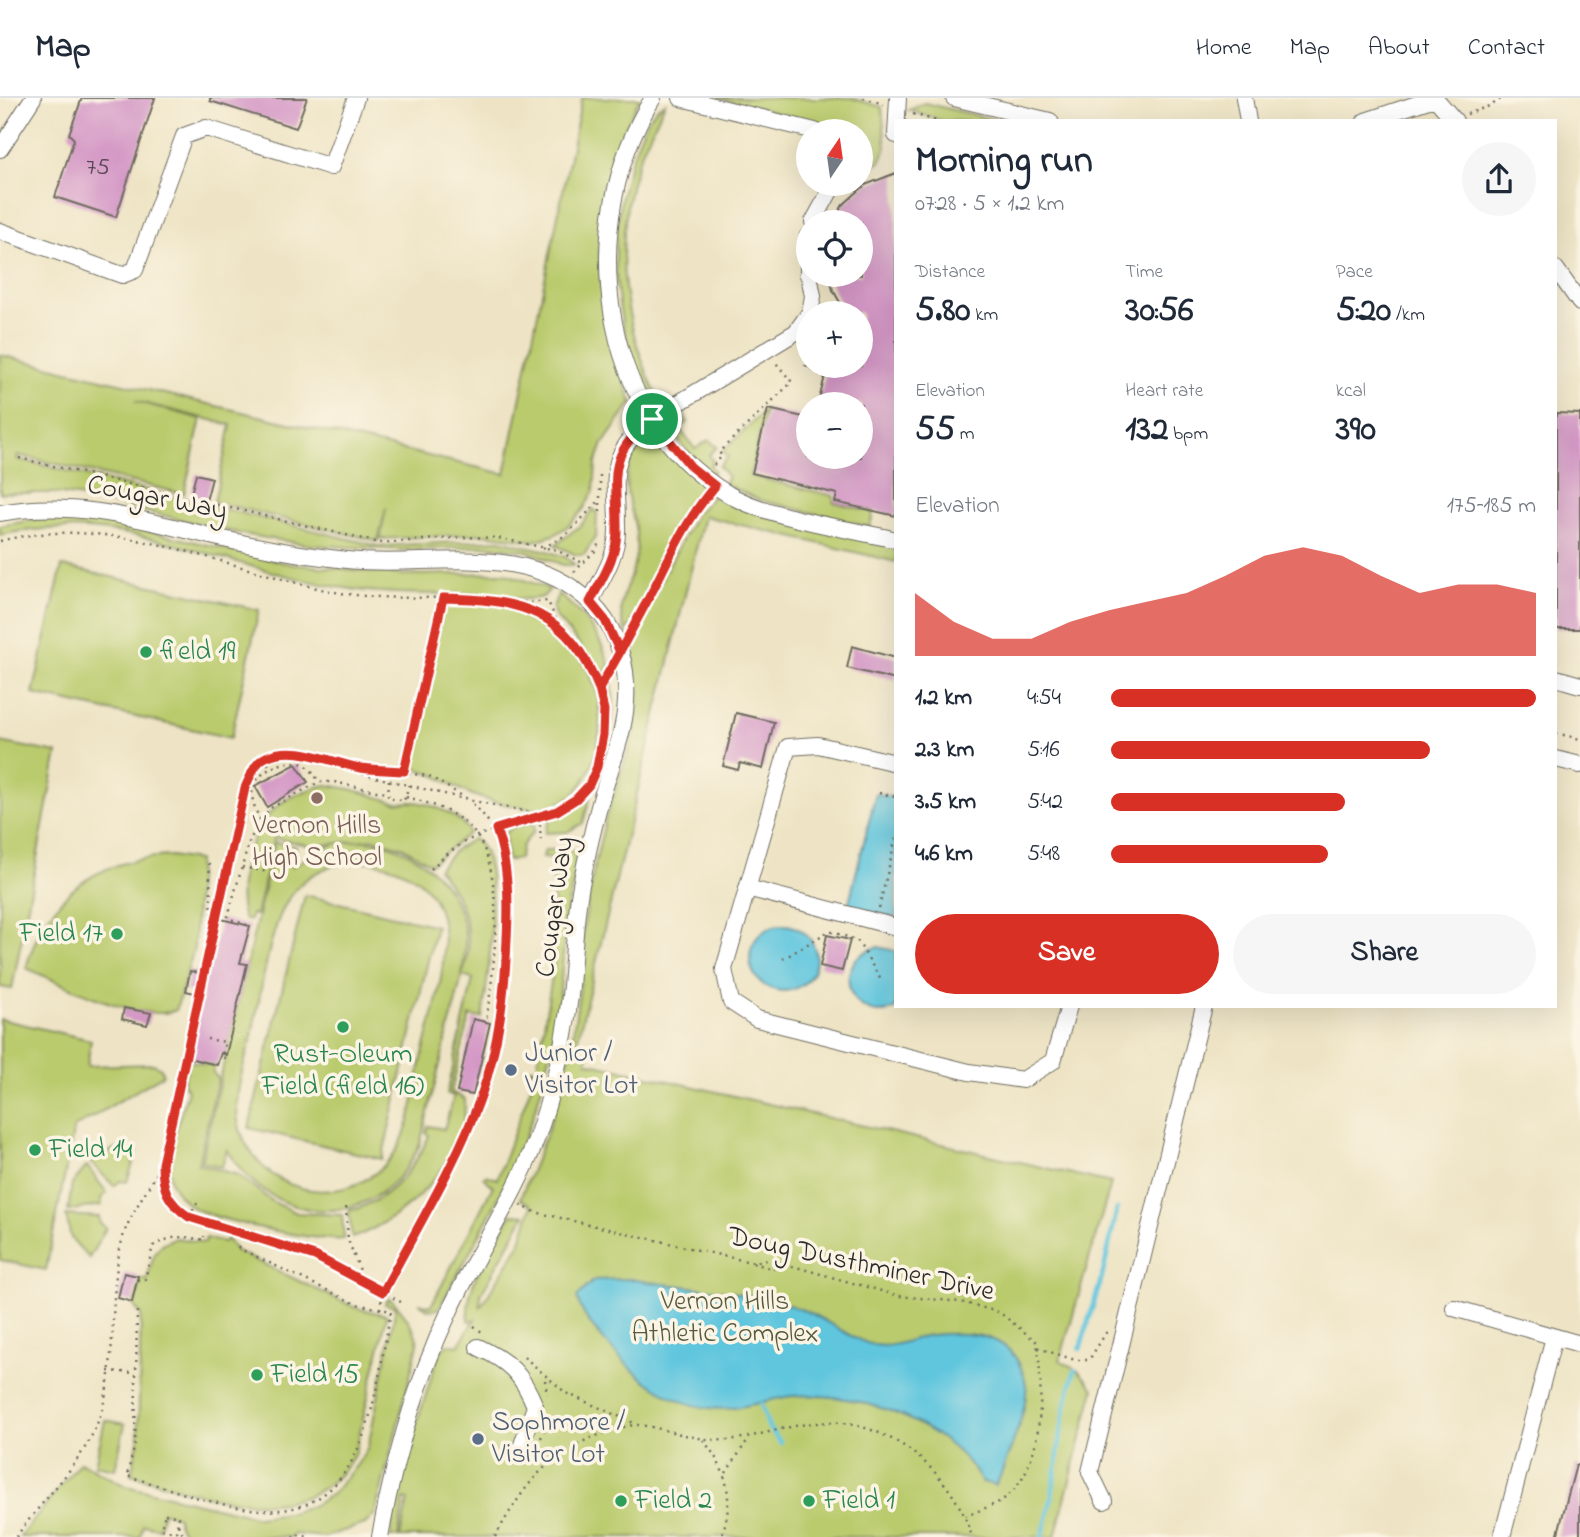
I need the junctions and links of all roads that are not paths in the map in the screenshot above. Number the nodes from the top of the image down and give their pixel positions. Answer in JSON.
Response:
{"nodes":[{"id":1,"x":33,"y":98,"type":"edge"},
{"id":2,"x":356,"y":98,"type":"edge"},
{"id":3,"x":653,"y":98,"type":"edge"},
{"id":4,"x":681,"y":98,"type":"edge"},
{"id":5,"x":898,"y":98,"type":"edge"},
{"id":6,"x":954,"y":98,"type":"edge"},
{"id":7,"x":1244,"y":98,"type":"edge"},
{"id":8,"x":1435,"y":98,"type":"edge"},
{"id":9,"x":977,"y":101,"type":"edge"},
{"id":10,"x":1025,"y":106,"type":"edge"},
{"id":11,"x":897,"y":119,"type":"edge"},
{"id":12,"x":1047,"y":119,"type":"edge"},
{"id":13,"x":1248,"y":119,"type":"edge"},
{"id":14,"x":1375,"y":119,"type":"edge"},
{"id":15,"x":1454,"y":119,"type":"edge"},
{"id":16,"x":796,"y":126,"type":"edge"},
{"id":17,"x":0,"y":149,"type":"edge"},
{"id":18,"x":0,"y":231,"type":"edge"},
{"id":19,"x":1557,"y":270,"type":"edge"},
{"id":20,"x":1580,"y":303,"type":"edge"},
{"id":21,"x":796,"y":325,"type":"edge"},
{"id":22,"x":652,"y":419,"type":"junction"},
{"id":23,"x":0,"y":513,"type":"edge"},
{"id":24,"x":894,"y":540,"type":"edge"},
{"id":25,"x":590,"y":602,"type":"junction"},
{"id":26,"x":1557,"y":678,"type":"edge"},
{"id":27,"x":1580,"y":685,"type":"edge"},
{"id":28,"x":1557,"y":759,"type":"edge"},
{"id":29,"x":894,"y":763,"type":"edge"},
{"id":30,"x":1580,"y":765,"type":"edge"},
{"id":31,"x":747,"y":888,"type":"junction"},
{"id":32,"x":894,"y":927,"type":"edge"},
{"id":33,"x":1068,"y":1008,"type":"edge"},
{"id":34,"x":1204,"y":1008,"type":"edge"},
{"id":35,"x":1454,"y":1308,"type":"dead end"},
{"id":36,"x":1554,"y":1337,"type":"junction"},
{"id":37,"x":483,"y":1341,"type":"road end"},
{"id":38,"x":1580,"y":1345,"type":"edge"},
{"id":39,"x":519,"y":1454,"type":"dead end"},
{"id":40,"x":1104,"y":1501,"type":"dead end"},
{"id":41,"x":380,"y":1537,"type":"edge"},
{"id":42,"x":1502,"y":1537,"type":"edge"}],
"edges":[{"from":1,"to":17,"type":"street"},
{"from":2,"to":18,"type":"street"},
{"from":3,"to":22,"type":"street"},
{"from":4,"to":16,"type":"street"},
{"from":5,"to":11,"type":"street"},
{"from":6,"to":9,"type":"street"},
{"from":7,"to":13,"type":"street"},
{"from":8,"to":14,"type":"street"},
{"from":8,"to":15,"type":"street"},
{"from":9,"to":10,"type":"street"},
{"from":10,"to":12,"type":"street"},
{"from":19,"to":20,"type":"street"},
{"from":21,"to":22,"type":"street"},
{"from":22,"to":24,"type":"street"},
{"from":22,"to":25,"type":"street"},
{"from":23,"to":25,"type":"street","name":"Cougar Way"},
{"from":25,"to":41,"type":"street","name":"Cougar Way"},
{"from":26,"to":27,"type":"street"},
{"from":28,"to":30,"type":"street"},
{"from":29,"to":31,"type":"street"},
{"from":31,"to":32,"type":"street"},
{"from":31,"to":33,"type":"street"},
{"from":34,"to":40,"type":"street"},
{"from":35,"to":36,"type":"street"},
{"from":36,"to":38,"type":"street"},
{"from":36,"to":42,"type":"street"},
{"from":37,"to":39,"type":"street"}]}
